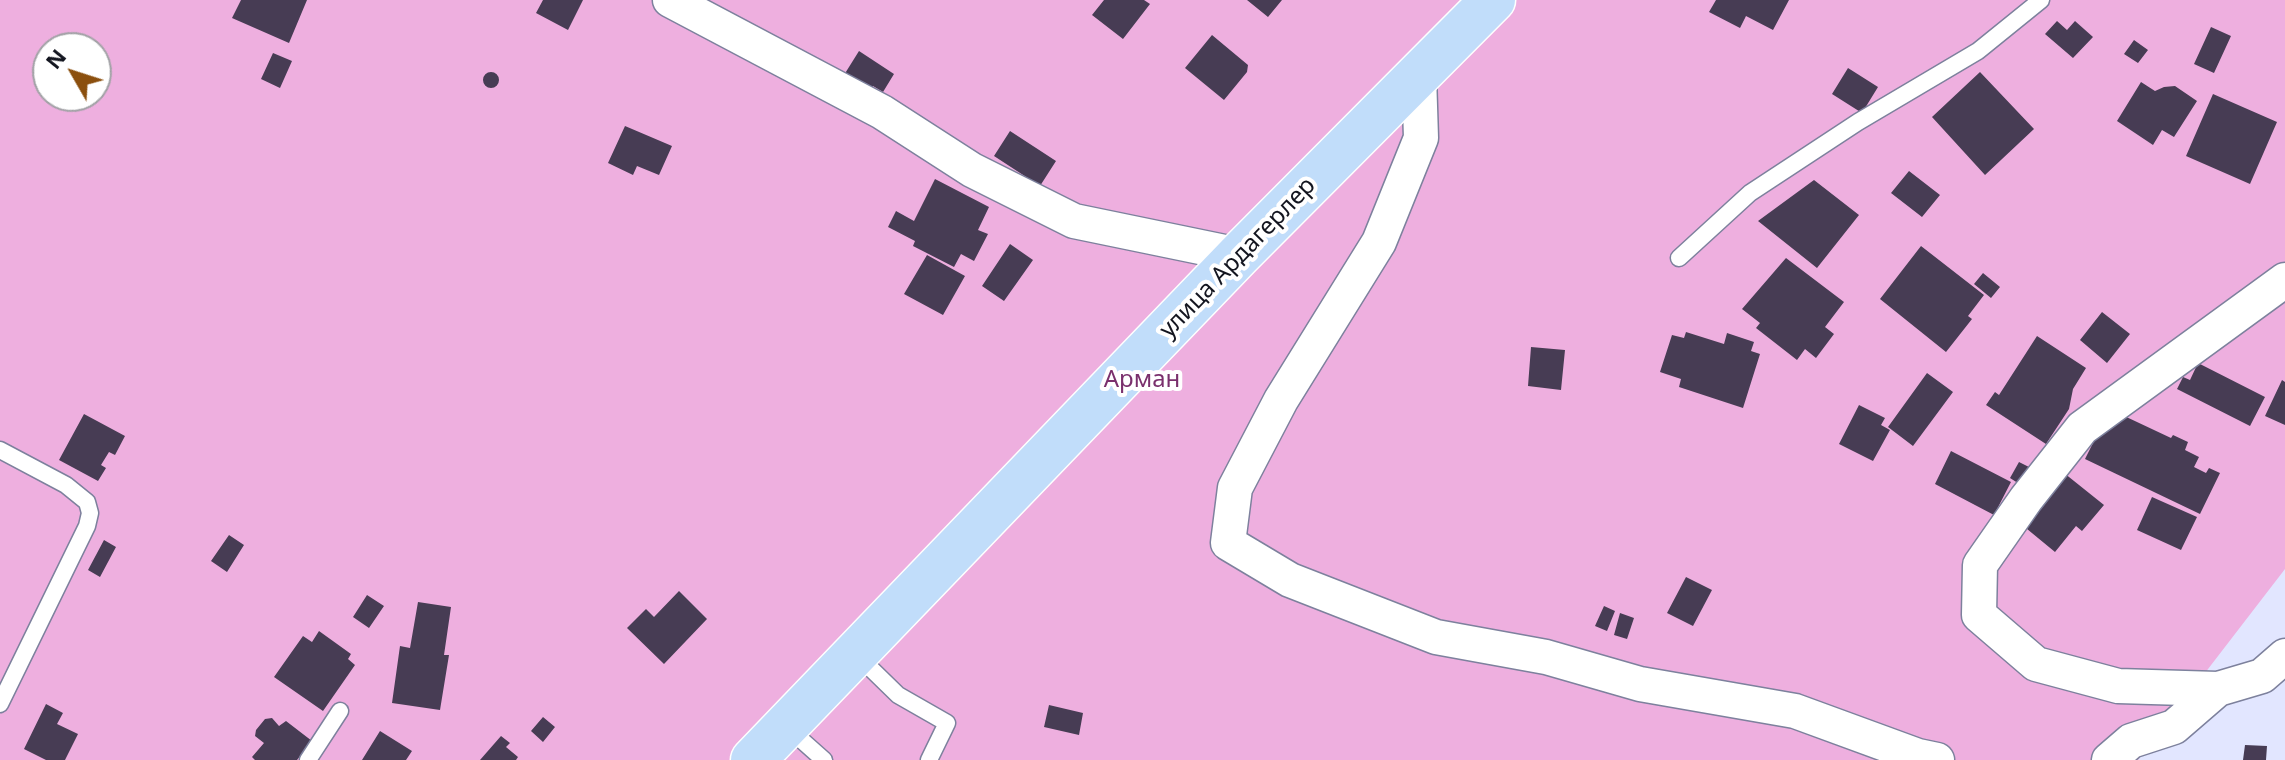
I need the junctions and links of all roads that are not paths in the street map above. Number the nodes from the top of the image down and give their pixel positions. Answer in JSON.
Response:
{"nodes":[{"id":1,"x":670,"y":0,"type":"edge"},
{"id":2,"x":1493,"y":0,"type":"edge"},
{"id":3,"x":2041,"y":0,"type":"edge"},
{"id":4,"x":1419,"y":75,"type":"junction"},
{"id":5,"x":1239,"y":255,"type":"junction"},
{"id":6,"x":1679,"y":258,"type":"dead end"},
{"id":7,"x":2285,"y":280,"type":"edge"},
{"id":8,"x":0,"y":450,"type":"edge"},
{"id":9,"x":857,"y":654,"type":"junction"},
{"id":10,"x":2285,"y":656,"type":"edge"},
{"id":11,"x":2218,"y":689,"type":"junction"},
{"id":12,"x":0,"y":704,"type":"edge"},
{"id":13,"x":340,"y":711,"type":"dead end"},
{"id":14,"x":787,"y":727,"type":"junction"},
{"id":15,"x":308,"y":760,"type":"edge"},
{"id":16,"x":753,"y":760,"type":"edge"},
{"id":17,"x":824,"y":760,"type":"edge"},
{"id":18,"x":929,"y":760,"type":"edge"},
{"id":19,"x":1937,"y":760,"type":"edge"},
{"id":20,"x":2109,"y":760,"type":"edge"}],
"edges":[{"from":1,"to":5,"type":"street"},
{"from":2,"to":4,"type":"main road","name":"улица Ардагерлер"},
{"from":3,"to":6,"type":"lane"},
{"from":4,"to":5,"type":"main road","name":"улица Ардагерлер"},
{"from":4,"to":19,"type":"street"},
{"from":5,"to":9,"type":"main road","name":"улица Ардагерлер"},
{"from":7,"to":11,"type":"street"},
{"from":8,"to":12,"type":"lane"},
{"from":9,"to":14,"type":"main road","name":"улица Ардагерлер"},
{"from":9,"to":18,"type":"lane"},
{"from":10,"to":11,"type":"street"},
{"from":11,"to":20,"type":"street"},
{"from":13,"to":15,"type":"lane"},
{"from":14,"to":16,"type":"main road","name":"улица Ардагерлер"},
{"from":14,"to":17,"type":"lane"}]}
